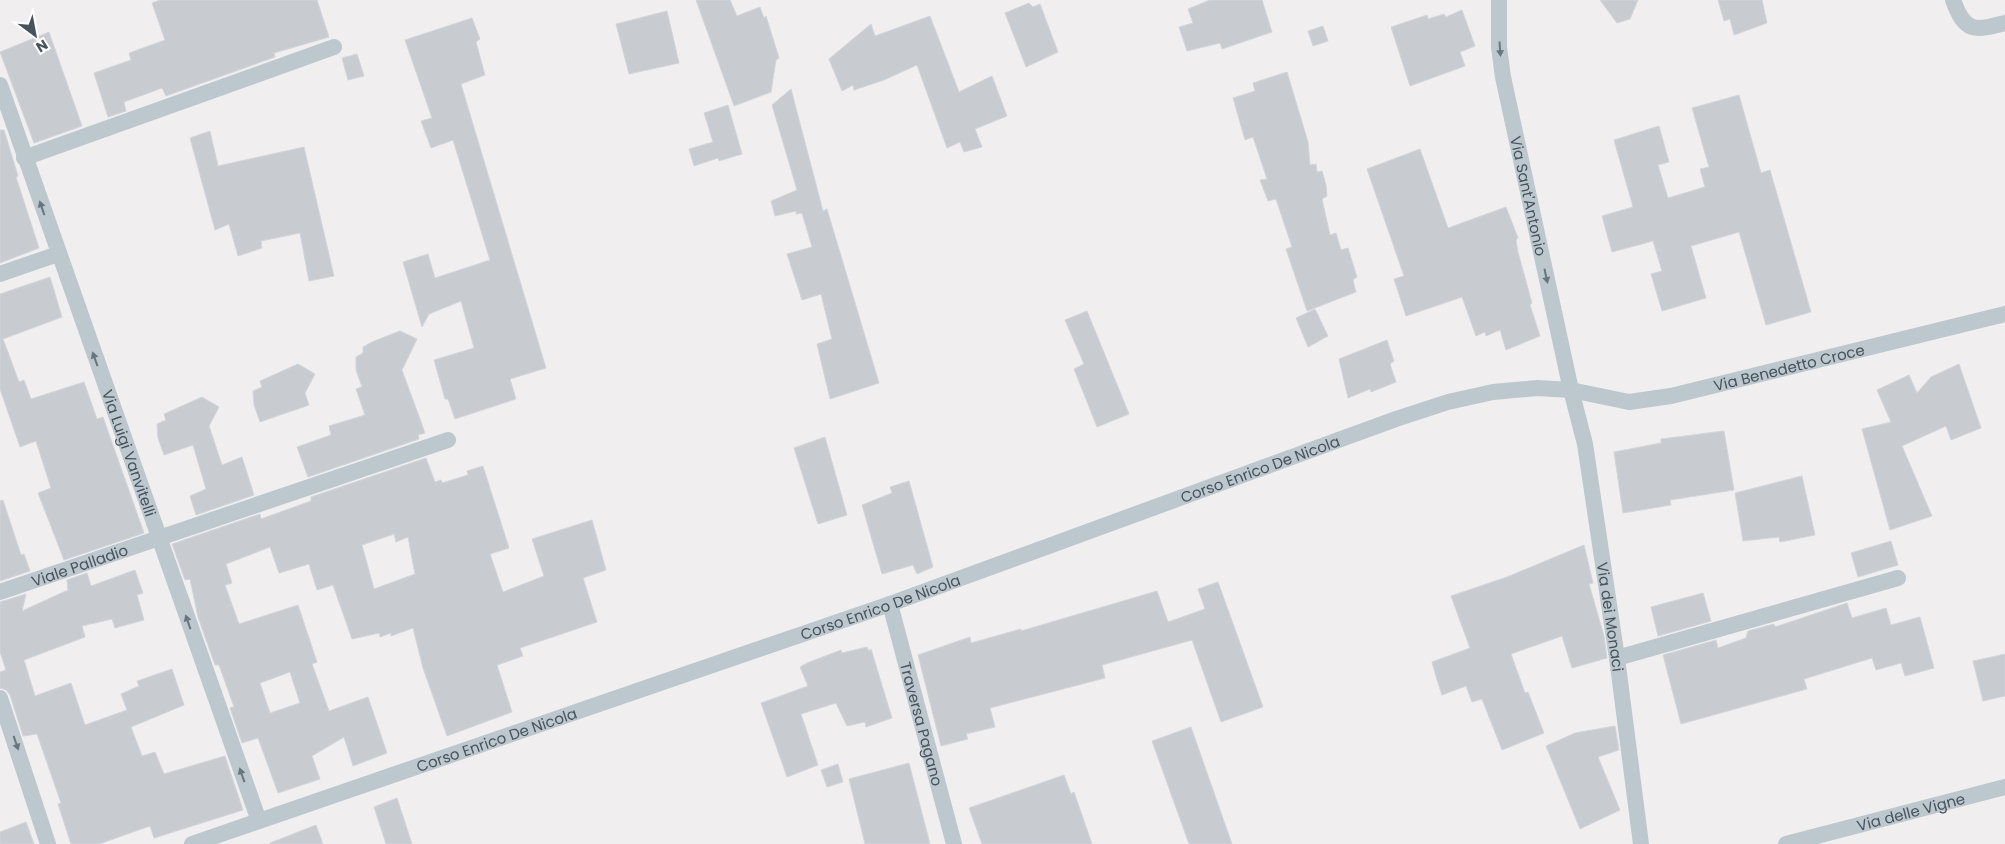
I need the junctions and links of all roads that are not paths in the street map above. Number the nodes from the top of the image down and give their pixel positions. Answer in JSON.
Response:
{"nodes":[{"id":1,"x":1499,"y":0,"type":"edge"},
{"id":2,"x":1954,"y":0,"type":"edge"},
{"id":3,"x":2005,"y":23,"type":"edge"},
{"id":4,"x":334,"y":47,"type":"dead end"},
{"id":5,"x":0,"y":85,"type":"edge"},
{"id":6,"x":24,"y":158,"type":"junction"},
{"id":7,"x":58,"y":254,"type":"junction"},
{"id":8,"x":0,"y":274,"type":"edge"},
{"id":9,"x":2005,"y":314,"type":"edge"},
{"id":10,"x":1571,"y":390,"type":"junction"},
{"id":11,"x":448,"y":440,"type":"dead end"},
{"id":12,"x":158,"y":537,"type":"junction"},
{"id":13,"x":1898,"y":578,"type":"dead end"},
{"id":14,"x":0,"y":592,"type":"edge"},
{"id":15,"x":890,"y":604,"type":"junction"},
{"id":16,"x":1617,"y":658,"type":"junction"},
{"id":17,"x":0,"y":698,"type":"edge"},
{"id":18,"x":2005,"y":787,"type":"edge"},
{"id":19,"x":258,"y":821,"type":"junction"},
{"id":20,"x":48,"y":844,"type":"edge"},
{"id":21,"x":192,"y":844,"type":"edge"},
{"id":22,"x":954,"y":844,"type":"edge"},
{"id":23,"x":1641,"y":844,"type":"edge"},
{"id":24,"x":1786,"y":844,"type":"edge"}],
"edges":[{"from":1,"to":10,"type":"street","name":"Via Sant'Antonio","one_way":true},
{"from":2,"to":3,"type":"street"},
{"from":4,"to":6,"type":"street"},
{"from":5,"to":6,"type":"street","name":"Via Luigi Vanvitelli"},
{"from":7,"to":6,"type":"street","name":"Via Luigi Vanvitelli","one_way":true},
{"from":7,"to":8,"type":"street"},
{"from":12,"to":7,"type":"street","name":"Via Luigi Vanvitelli","one_way":true},
{"from":9,"to":10,"type":"street","name":"Via Benedetto Croce"},
{"from":10,"to":15,"type":"street","name":"Corso Enrico De Nicola"},
{"from":10,"to":16,"type":"street","name":"Via dei Monaci"},
{"from":11,"to":12,"type":"street","name":"Viale Palladio"},
{"from":12,"to":14,"type":"street","name":"Viale Palladio"},
{"from":19,"to":12,"type":"street","name":"Via Luigi Vanvitelli","one_way":true},
{"from":13,"to":16,"type":"street"},
{"from":15,"to":19,"type":"street","name":"Corso Enrico De Nicola"},
{"from":15,"to":22,"type":"street","name":"Traversa Pagano"},
{"from":16,"to":23,"type":"street","name":"Via dei Monaci"},
{"from":17,"to":20,"type":"street","one_way":true},
{"from":18,"to":24,"type":"street","name":"Via delle Vigne"},
{"from":19,"to":21,"type":"street","name":"Corso Enrico De Nicola"}]}
